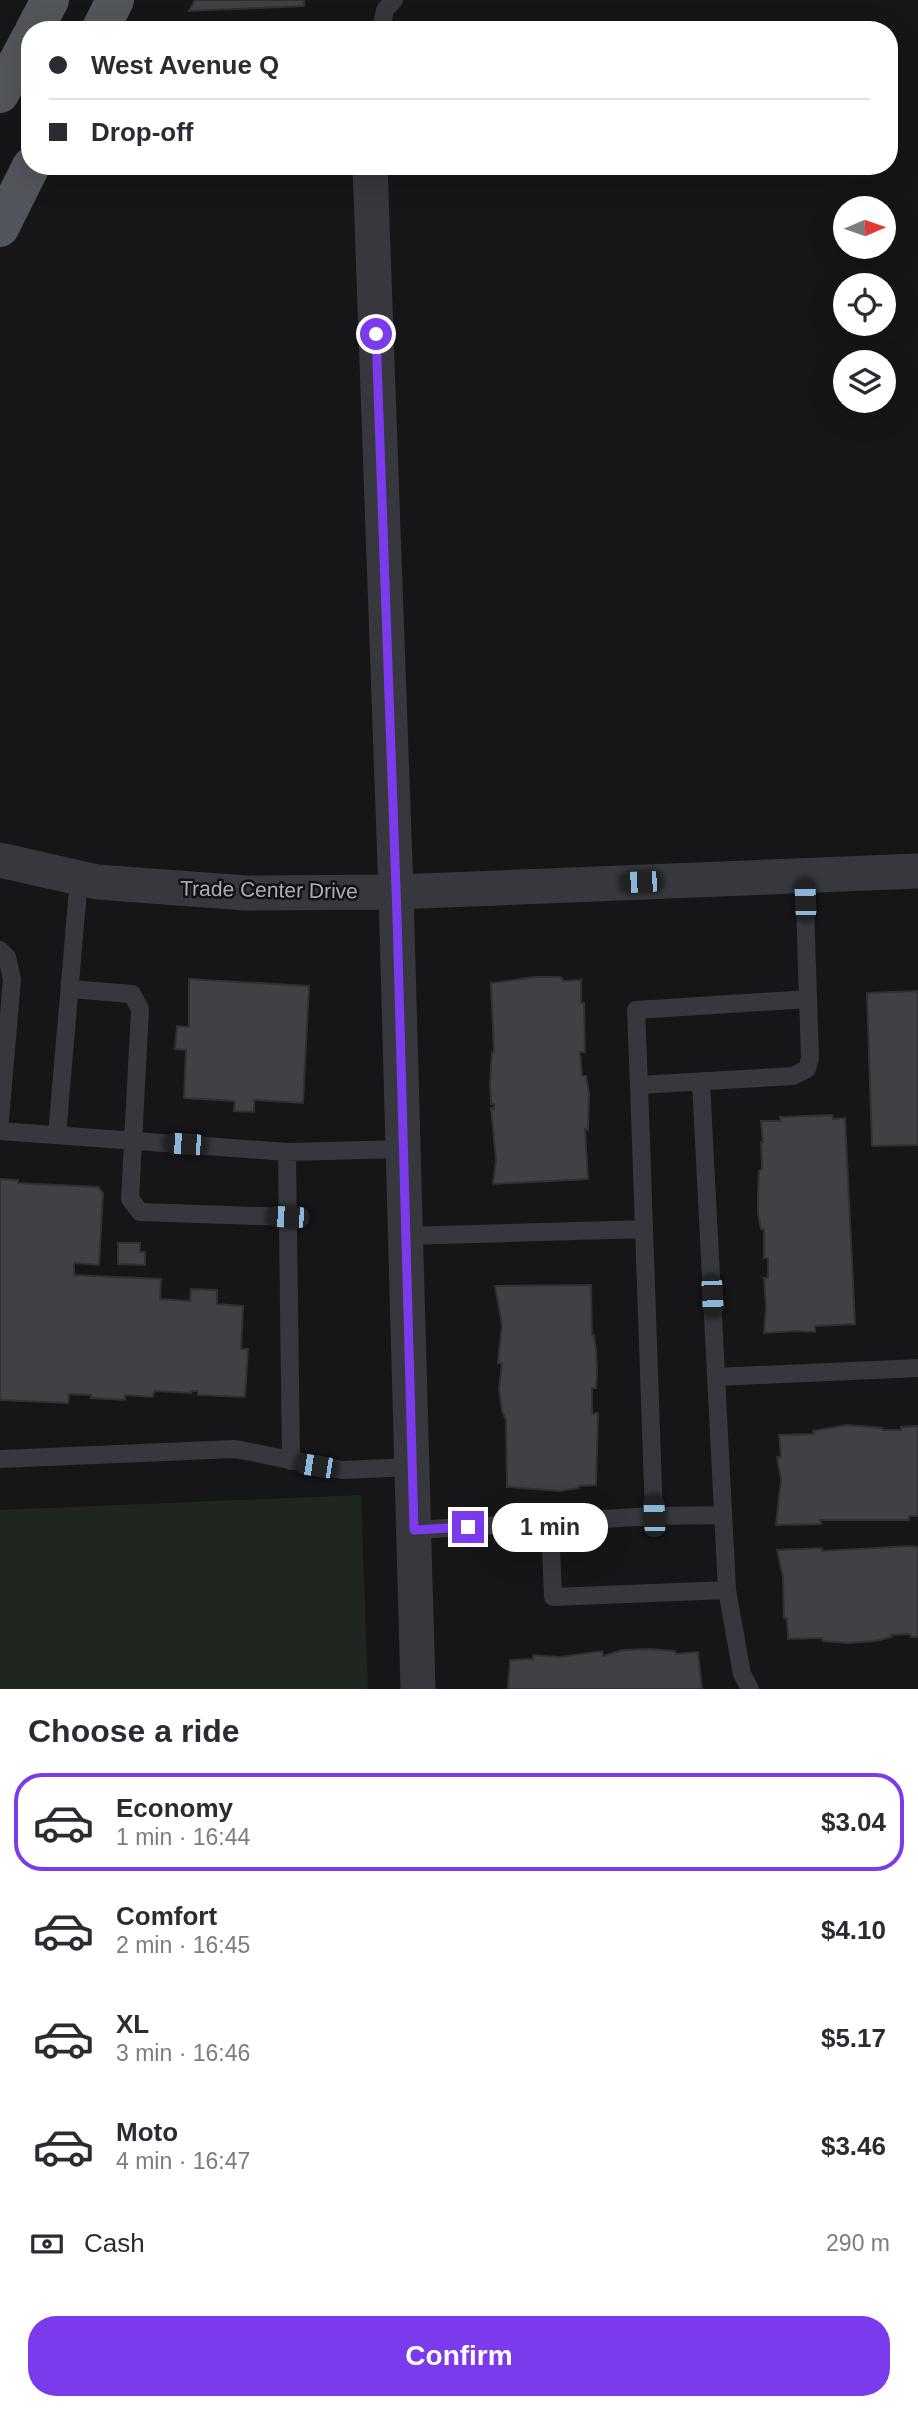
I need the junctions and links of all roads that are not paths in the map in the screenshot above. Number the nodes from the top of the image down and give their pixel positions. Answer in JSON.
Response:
{"nodes":[{"id":1,"x":50,"y":0,"type":"edge"},
{"id":2,"x":115,"y":0,"type":"edge"},
{"id":3,"x":394,"y":0,"type":"edge"},
{"id":4,"x":39,"y":21,"type":"edge"},
{"id":5,"x":104,"y":21,"type":"edge"},
{"id":6,"x":383,"y":21,"type":"edge"},
{"id":7,"x":21,"y":55,"type":"edge"},
{"id":8,"x":0,"y":94,"type":"edge"},
{"id":9,"x":26,"y":175,"type":"edge"},
{"id":10,"x":370,"y":175,"type":"edge"},
{"id":11,"x":0,"y":228,"type":"edge"},
{"id":12,"x":0,"y":860,"type":"edge"},
{"id":13,"x":918,"y":871,"type":"edge"},
{"id":14,"x":804,"y":875,"type":"junction"},
{"id":15,"x":79,"y":878,"type":"junction"},
{"id":16,"x":396,"y":891,"type":"junction"},
{"id":17,"x":0,"y":950,"type":"edge"},
{"id":18,"x":70,"y":989,"type":"junction"},
{"id":19,"x":808,"y":999,"type":"junction"},
{"id":20,"x":701,"y":1082,"type":"junction"},
{"id":21,"x":639,"y":1085,"type":"junction"},
{"id":22,"x":0,"y":1120,"type":"edge"},
{"id":23,"x":0,"y":1131,"type":"edge"},
{"id":24,"x":57,"y":1135,"type":"junction"},
{"id":25,"x":133,"y":1141,"type":"junction"},
{"id":26,"x":404,"y":1149,"type":"junction"},
{"id":27,"x":287,"y":1152,"type":"junction"},
{"id":28,"x":288,"y":1217,"type":"junction"},
{"id":29,"x":644,"y":1229,"type":"junction"},
{"id":30,"x":406,"y":1236,"type":"junction"},
{"id":31,"x":918,"y":1368,"type":"edge"},
{"id":32,"x":716,"y":1377,"type":"junction"},
{"id":33,"x":0,"y":1459,"type":"edge"},
{"id":34,"x":291,"y":1461,"type":"junction"},
{"id":35,"x":412,"y":1467,"type":"junction"},
{"id":36,"x":723,"y":1515,"type":"junction"},
{"id":37,"x":654,"y":1516,"type":"junction"},
{"id":38,"x":550,"y":1522,"type":"junction"},
{"id":39,"x":414,"y":1530,"type":"junction"},
{"id":40,"x":727,"y":1590,"type":"junction"},
{"id":41,"x":418,"y":1689,"type":"edge"},
{"id":42,"x":750,"y":1689,"type":"edge"}],
"edges":[{"from":1,"to":4,"type":"main road"},
{"from":2,"to":5,"type":"main road"},
{"from":3,"to":6,"type":"lane"},
{"from":7,"to":8,"type":"main road"},
{"from":9,"to":11,"type":"main road"},
{"from":10,"to":16,"type":"street"},
{"from":12,"to":15,"type":"street","name":"Trade Center Drive"},
{"from":13,"to":14,"type":"street","name":"Trade Center Drive"},
{"from":14,"to":16,"type":"street","name":"Trade Center Drive"},
{"from":14,"to":19,"type":"lane"},
{"from":15,"to":16,"type":"street","name":"Trade Center Drive"},
{"from":15,"to":18,"type":"lane"},
{"from":16,"to":26,"type":"street"},
{"from":17,"to":22,"type":"lane"},
{"from":18,"to":24,"type":"lane"},
{"from":18,"to":25,"type":"lane"},
{"from":19,"to":20,"type":"lane"},
{"from":19,"to":21,"type":"lane"},
{"from":20,"to":21,"type":"lane"},
{"from":20,"to":32,"type":"lane"},
{"from":21,"to":29,"type":"lane"},
{"from":23,"to":24,"type":"lane"},
{"from":24,"to":25,"type":"lane"},
{"from":25,"to":27,"type":"lane"},
{"from":25,"to":28,"type":"lane"},
{"from":26,"to":27,"type":"lane"},
{"from":26,"to":30,"type":"street"},
{"from":27,"to":28,"type":"lane"},
{"from":28,"to":34,"type":"lane"},
{"from":29,"to":30,"type":"lane"},
{"from":29,"to":37,"type":"lane"},
{"from":30,"to":35,"type":"street"},
{"from":31,"to":32,"type":"lane"},
{"from":32,"to":36,"type":"lane"},
{"from":33,"to":34,"type":"lane"},
{"from":34,"to":35,"type":"lane"},
{"from":35,"to":39,"type":"street"},
{"from":36,"to":37,"type":"lane"},
{"from":36,"to":40,"type":"lane"},
{"from":37,"to":38,"type":"lane"},
{"from":38,"to":39,"type":"lane"},
{"from":38,"to":40,"type":"lane"},
{"from":39,"to":41,"type":"street"},
{"from":40,"to":42,"type":"lane"}]}
